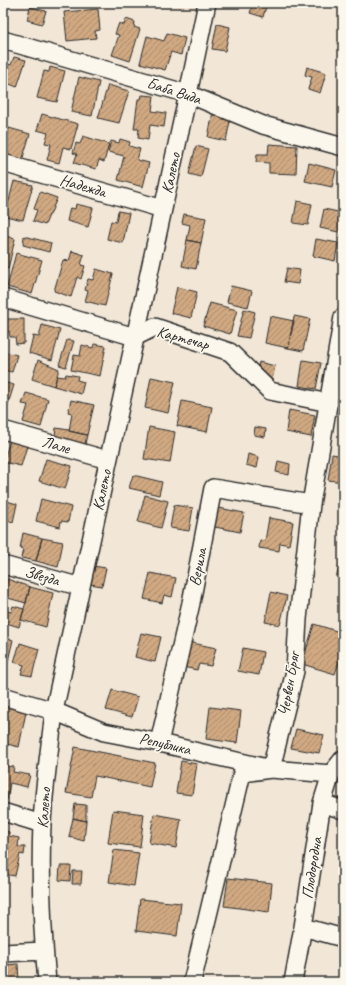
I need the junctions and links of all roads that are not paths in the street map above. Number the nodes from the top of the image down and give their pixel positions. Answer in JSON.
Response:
{"nodes":[{"id":1,"x":207,"y":3,"type":"edge"},
{"id":2,"x":3,"y":40,"type":"edge"},
{"id":3,"x":188,"y":94,"type":"junction"},
{"id":4,"x":343,"y":147,"type":"edge"},
{"id":5,"x":3,"y":163,"type":"edge"},
{"id":6,"x":163,"y":209,"type":"junction"},
{"id":7,"x":3,"y":298,"type":"edge"},
{"id":8,"x":343,"y":317,"type":"edge"},
{"id":9,"x":135,"y":337,"type":"junction"},
{"id":10,"x":340,"y":357,"type":"edge"},
{"id":11,"x":329,"y":403,"type":"junction"},
{"id":12,"x":3,"y":430,"type":"edge"},
{"id":13,"x":108,"y":460,"type":"junction"},
{"id":14,"x":311,"y":504,"type":"junction"},
{"id":15,"x":3,"y":565,"type":"edge"},
{"id":16,"x":81,"y":587,"type":"junction"},
{"id":17,"x":3,"y":696,"type":"edge"},
{"id":18,"x":54,"y":711,"type":"junction"},
{"id":19,"x":159,"y":743,"type":"junction"},
{"id":20,"x":343,"y":759,"type":"edge"},
{"id":21,"x":271,"y":768,"type":"junction"},
{"id":22,"x":332,"y":774,"type":"junction"},
{"id":23,"x":322,"y":802,"type":"junction"},
{"id":24,"x":343,"y":810,"type":"edge"},
{"id":25,"x":3,"y":812,"type":"edge"},
{"id":26,"x":42,"y":824,"type":"junction"},
{"id":27,"x":303,"y":927,"type":"junction"},
{"id":28,"x":343,"y":938,"type":"edge"},
{"id":29,"x":44,"y":951,"type":"junction"},
{"id":30,"x":3,"y":953,"type":"edge"},
{"id":31,"x":47,"y":982,"type":"edge"},
{"id":32,"x":192,"y":982,"type":"edge"},
{"id":33,"x":293,"y":982,"type":"edge"}],
"edges":[{"from":1,"to":3,"type":"street","name":"Калето"},
{"from":2,"to":3,"type":"street","name":"Баба Вида"},
{"from":3,"to":4,"type":"street","name":"Баба Вида"},
{"from":3,"to":6,"type":"street","name":"Калето"},
{"from":5,"to":6,"type":"street","name":"Надежда"},
{"from":6,"to":9,"type":"street","name":"Калето"},
{"from":7,"to":9,"type":"street","name":"Картечар"},
{"from":8,"to":10,"type":"street","name":"Червен Бряг"},
{"from":9,"to":11,"type":"street","name":"Картечар"},
{"from":9,"to":13,"type":"street","name":"Калето"},
{"from":10,"to":11,"type":"street","name":"Червен Бряг"},
{"from":11,"to":14,"type":"street","name":"Червен Бряг"},
{"from":12,"to":13,"type":"street","name":"Лале"},
{"from":13,"to":16,"type":"street","name":"Калето"},
{"from":14,"to":19,"type":"street","name":"Верила"},
{"from":14,"to":21,"type":"street","name":"Червен Бряг"},
{"from":15,"to":16,"type":"street","name":"Звезда"},
{"from":16,"to":18,"type":"street","name":"Калето"},
{"from":17,"to":18,"type":"street","name":"Република"},
{"from":18,"to":19,"type":"street","name":"Република"},
{"from":18,"to":26,"type":"street","name":"Калето"},
{"from":19,"to":21,"type":"street","name":"Република"},
{"from":20,"to":22,"type":"street","name":"Плодородна"},
{"from":21,"to":22,"type":"street","name":"Република"},
{"from":21,"to":32,"type":"street"},
{"from":22,"to":23,"type":"street","name":"Плодородна"},
{"from":23,"to":24,"type":"street"},
{"from":23,"to":27,"type":"street","name":"Плодородна"},
{"from":25,"to":26,"type":"street"},
{"from":26,"to":29,"type":"street","name":"Калето"},
{"from":27,"to":28,"type":"street"},
{"from":27,"to":33,"type":"street","name":"Плодородна"},
{"from":29,"to":30,"type":"street"},
{"from":29,"to":31,"type":"street","name":"Калето"}]}
